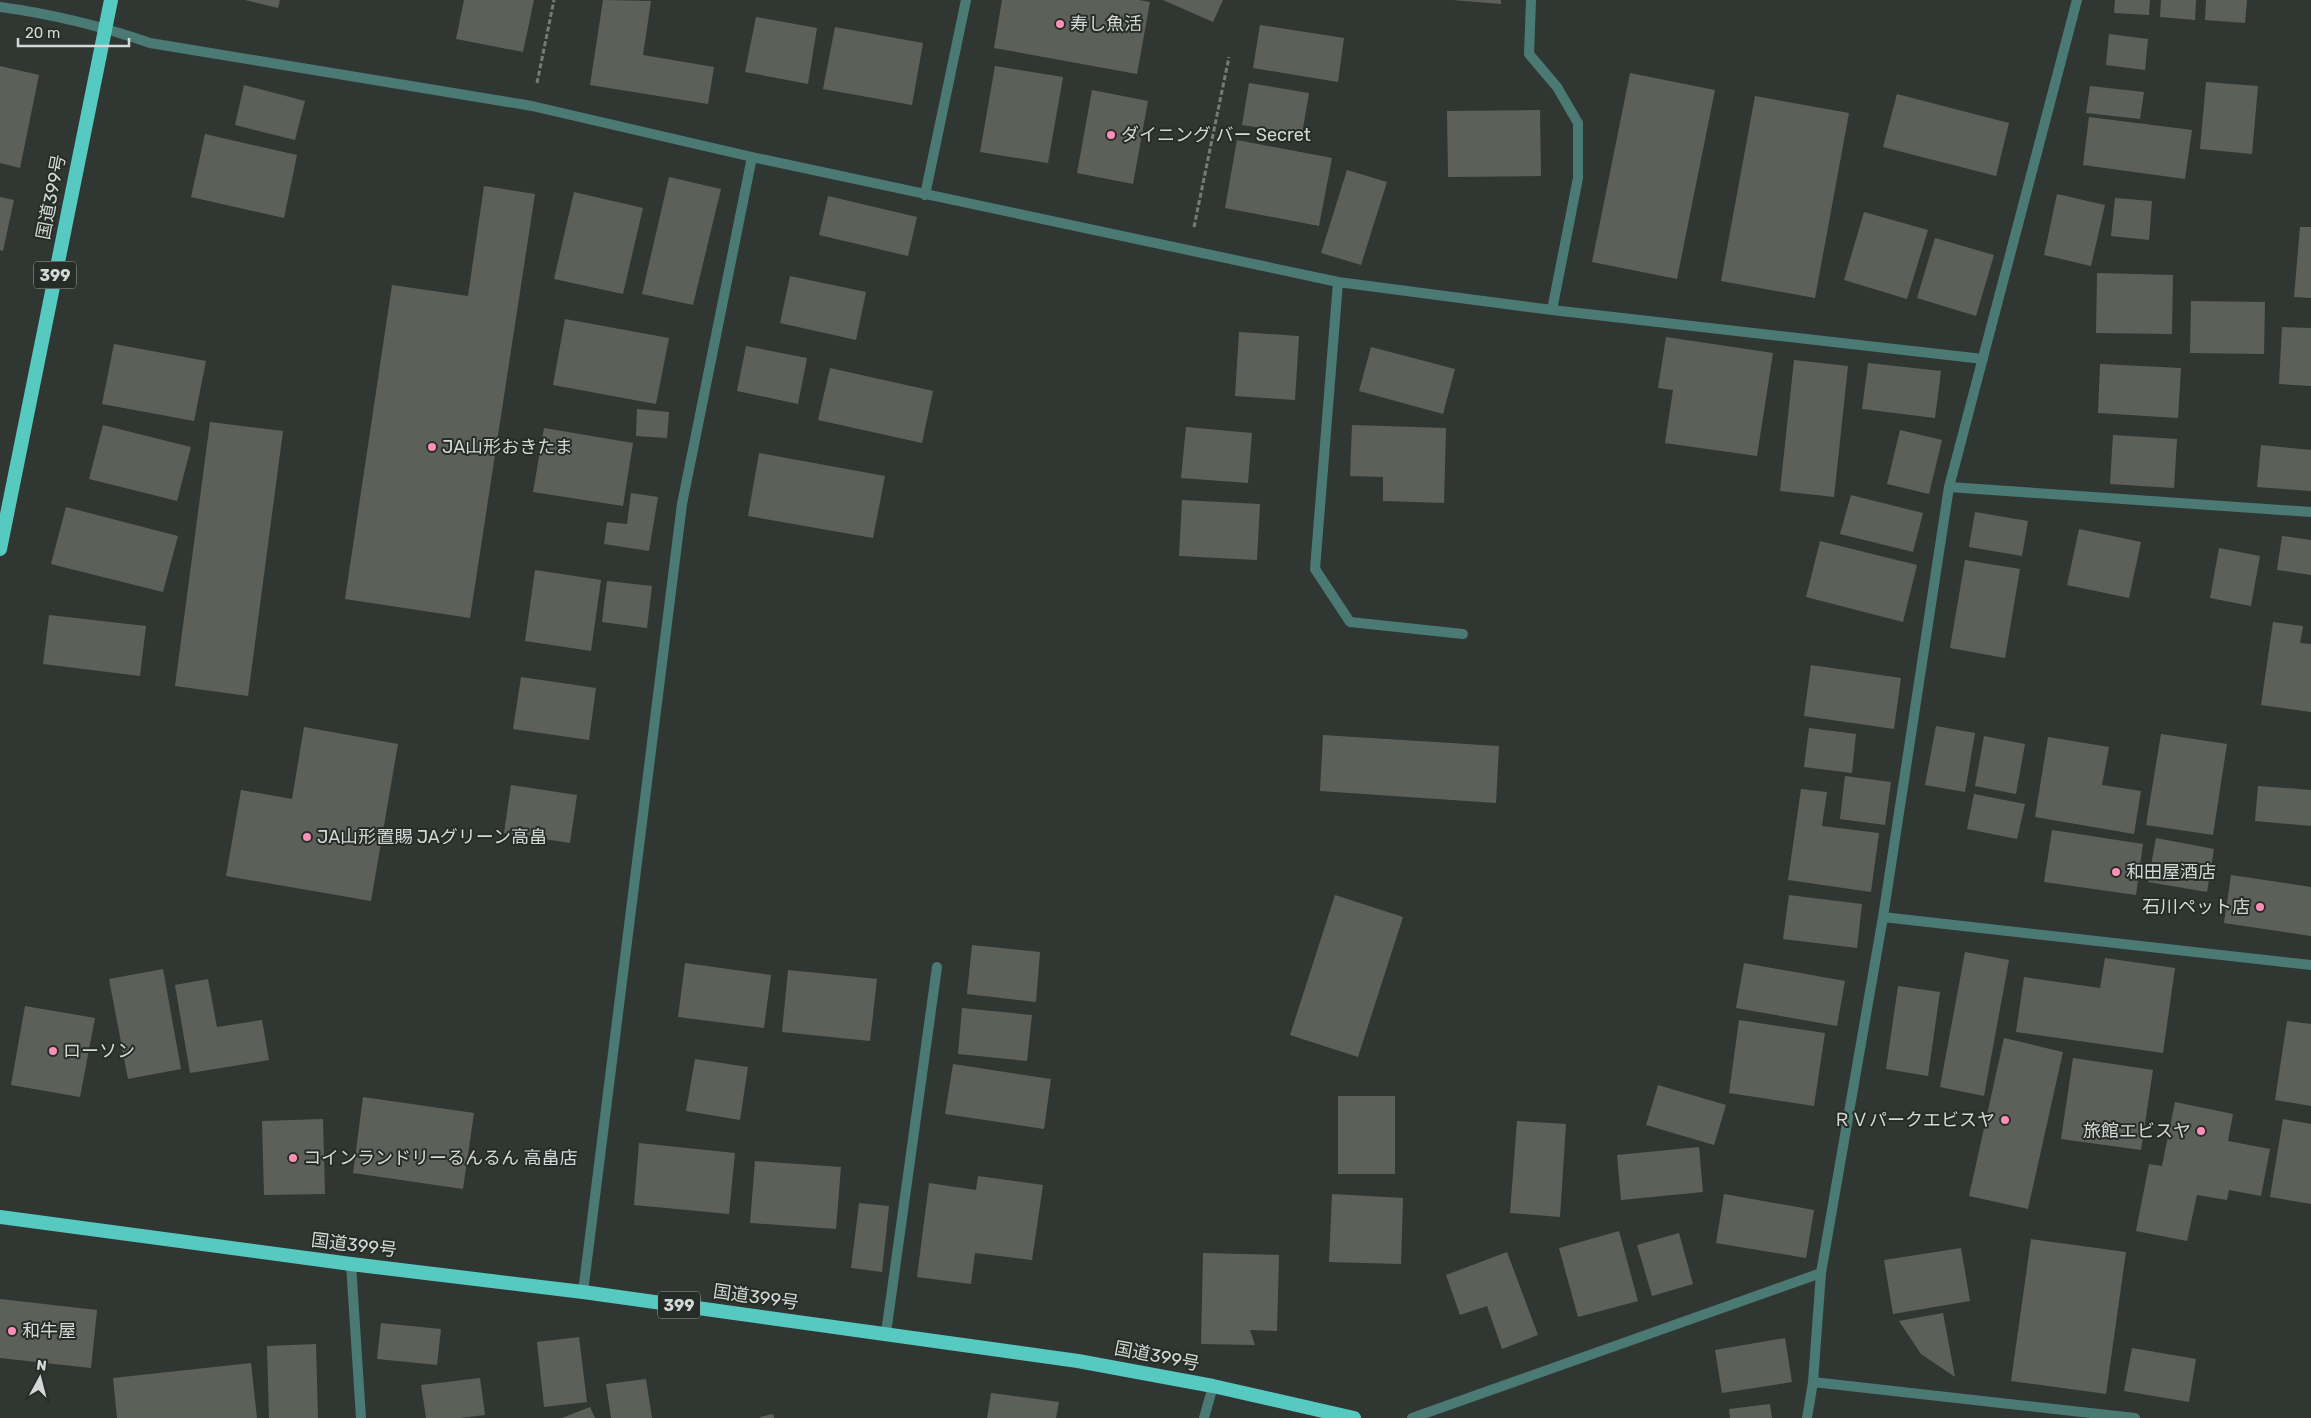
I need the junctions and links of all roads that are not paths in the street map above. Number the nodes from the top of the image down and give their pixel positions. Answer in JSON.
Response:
{"nodes":[{"id":1,"x":111,"y":0,"type":"edge"},
{"id":2,"x":966,"y":0,"type":"edge"},
{"id":3,"x":1531,"y":0,"type":"edge"},
{"id":4,"x":2077,"y":0,"type":"edge"},
{"id":5,"x":0,"y":7,"type":"edge"},
{"id":6,"x":104,"y":27,"type":"junction"},
{"id":7,"x":752,"y":157,"type":"junction"},
{"id":8,"x":925,"y":195,"type":"junction"},
{"id":9,"x":1338,"y":282,"type":"junction"},
{"id":10,"x":1552,"y":310,"type":"junction"},
{"id":11,"x":1983,"y":359,"type":"junction"},
{"id":12,"x":1949,"y":487,"type":"junction"},
{"id":13,"x":2311,"y":512,"type":"edge"},
{"id":14,"x":0,"y":549,"type":"edge"},
{"id":15,"x":1463,"y":634,"type":"dead end"},
{"id":16,"x":1883,"y":917,"type":"junction"},
{"id":17,"x":2311,"y":965,"type":"edge"},
{"id":18,"x":937,"y":967,"type":"dead end"},
{"id":19,"x":0,"y":1217,"type":"edge"},
{"id":20,"x":351,"y":1264,"type":"junction"},
{"id":21,"x":1821,"y":1273,"type":"junction"},
{"id":22,"x":583,"y":1292,"type":"junction"},
{"id":23,"x":886,"y":1333,"type":"junction"},
{"id":24,"x":1813,"y":1382,"type":"junction"},
{"id":25,"x":1213,"y":1386,"type":"junction"},
{"id":26,"x":361,"y":1418,"type":"edge"},
{"id":27,"x":1204,"y":1418,"type":"edge"},
{"id":28,"x":1354,"y":1418,"type":"edge"},
{"id":29,"x":1412,"y":1418,"type":"edge"},
{"id":30,"x":1807,"y":1418,"type":"edge"},
{"id":31,"x":2135,"y":1418,"type":"edge"}],
"edges":[{"from":1,"to":6,"type":"highway","name":"国道399号","number":"399"},
{"from":2,"to":8,"type":"street"},
{"from":3,"to":10,"type":"street"},
{"from":4,"to":11,"type":"street"},
{"from":5,"to":6,"type":"street"},
{"from":6,"to":7,"type":"street"},
{"from":6,"to":14,"type":"highway","name":"国道399号","number":"399"},
{"from":7,"to":8,"type":"street"},
{"from":7,"to":22,"type":"street"},
{"from":8,"to":9,"type":"street"},
{"from":9,"to":10,"type":"street"},
{"from":9,"to":15,"type":"street"},
{"from":10,"to":11,"type":"street"},
{"from":11,"to":12,"type":"street"},
{"from":12,"to":13,"type":"street"},
{"from":12,"to":16,"type":"street"},
{"from":16,"to":17,"type":"street"},
{"from":16,"to":21,"type":"street"},
{"from":18,"to":23,"type":"street"},
{"from":19,"to":20,"type":"highway","name":"国道399号","number":"399"},
{"from":20,"to":22,"type":"highway","name":"国道399号","number":"399"},
{"from":20,"to":26,"type":"street"},
{"from":21,"to":24,"type":"street"},
{"from":21,"to":29,"type":"street"},
{"from":22,"to":23,"type":"highway","name":"国道399号","number":"399"},
{"from":23,"to":25,"type":"highway","name":"国道399号","number":"399"},
{"from":24,"to":30,"type":"street"},
{"from":24,"to":31,"type":"street"},
{"from":25,"to":27,"type":"street"},
{"from":25,"to":28,"type":"highway","name":"国道399号","number":"399"}]}
